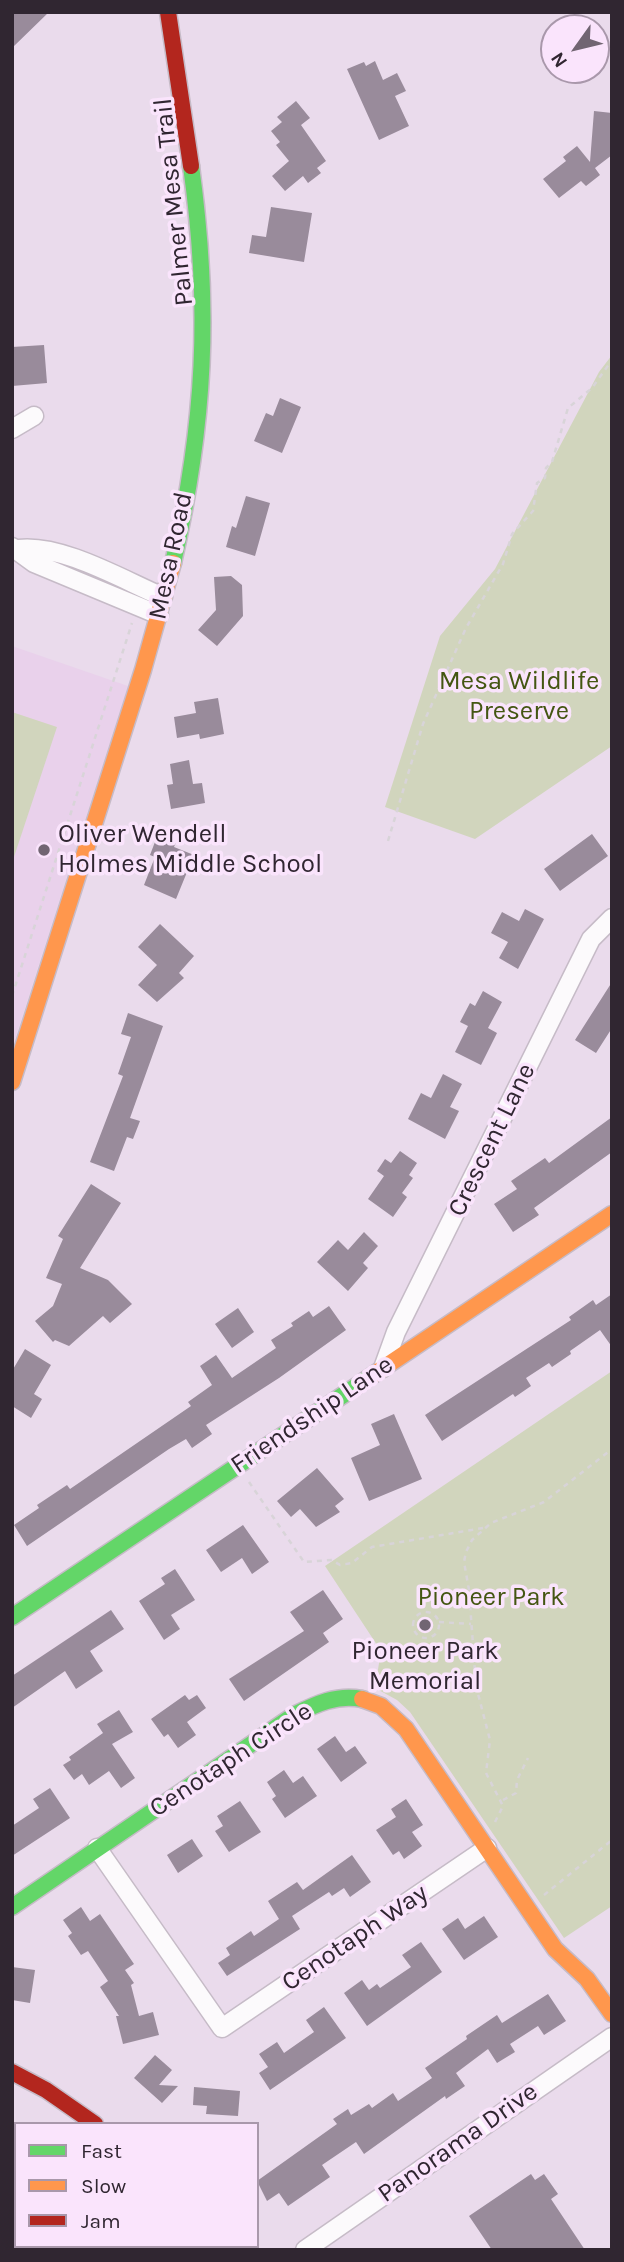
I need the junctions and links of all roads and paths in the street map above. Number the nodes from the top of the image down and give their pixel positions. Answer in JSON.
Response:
{"nodes":[{"id":1,"x":168,"y":12,"type":"edge"},
{"id":2,"x":612,"y":360,"type":"edge"},
{"id":3,"x":34,"y":416,"type":"dead end"},
{"id":4,"x":12,"y":429,"type":"edge"},
{"id":5,"x":15,"y":548,"type":"edge"},
{"id":6,"x":101,"y":581,"type":"junction"},
{"id":7,"x":138,"y":606,"type":"junction"},
{"id":8,"x":161,"y":606,"type":"junction"},
{"id":9,"x":388,"y":841,"type":"dead end"},
{"id":10,"x":612,"y":919,"type":"edge"},
{"id":11,"x":12,"y":996,"type":"edge"},
{"id":12,"x":12,"y":1082,"type":"edge"},
{"id":13,"x":612,"y":1214,"type":"edge"},
{"id":14,"x":383,"y":1368,"type":"junction"},
{"id":15,"x":612,"y":1449,"type":"edge"},
{"id":16,"x":235,"y":1467,"type":"junction"},
{"id":17,"x":486,"y":1527,"type":"junction"},
{"id":18,"x":12,"y":1616,"type":"edge"},
{"id":19,"x":439,"y":1622,"type":"junction"},
{"id":20,"x":471,"y":1624,"type":"junction"},
{"id":21,"x":528,"y":1758,"type":"dead end"},
{"id":22,"x":503,"y":1801,"type":"junction"},
{"id":23,"x":492,"y":1828,"type":"dead end"},
{"id":24,"x":612,"y":1840,"type":"edge"},
{"id":25,"x":97,"y":1848,"type":"junction"},
{"id":26,"x":487,"y":1848,"type":"junction"},
{"id":27,"x":540,"y":1899,"type":"dead end"},
{"id":28,"x":12,"y":1907,"type":"edge"},
{"id":29,"x":612,"y":2014,"type":"edge"},
{"id":30,"x":612,"y":2037,"type":"edge"},
{"id":31,"x":12,"y":2072,"type":"edge"},
{"id":32,"x":93,"y":2122,"type":"edge"},
{"id":33,"x":305,"y":2250,"type":"edge"}],
"edges":[{"from":1,"to":8,"type":"street","name":"Mesa Road"},
{"from":2,"to":9,"type":"path"},
{"from":3,"to":4,"type":"street"},
{"from":5,"to":6,"type":"street"},
{"from":6,"to":7,"type":"street"},
{"from":6,"to":8,"type":"street"},
{"from":7,"to":8,"type":"street"},
{"from":7,"to":11,"type":"path"},
{"from":8,"to":12,"type":"street","name":"Mesa Road"},
{"from":10,"to":14,"type":"street","name":"Crescent Lane"},
{"from":13,"to":14,"type":"street","name":"Friendship Lane"},
{"from":14,"to":16,"type":"street","name":"Friendship Lane"},
{"from":15,"to":17,"type":"path"},
{"from":16,"to":17,"type":"path"},
{"from":16,"to":18,"type":"street","name":"Friendship Lane"},
{"from":17,"to":20,"type":"path"},
{"from":19,"to":19,"type":"path"},
{"from":19,"to":20,"type":"path"},
{"from":20,"to":22,"type":"path"},
{"from":21,"to":22,"type":"path"},
{"from":22,"to":23,"type":"path"},
{"from":24,"to":27,"type":"path"},
{"from":25,"to":26,"type":"street","name":"Cenotaph Circle"},
{"from":25,"to":26,"type":"street","name":"Cenotaph Way"},
{"from":25,"to":28,"type":"street","name":"Cenotaph Circle"},
{"from":26,"to":29,"type":"street","name":"Cenotaph Circle"},
{"from":30,"to":33,"type":"street","name":"Panorama Drive"},
{"from":31,"to":32,"type":"street"}]}
